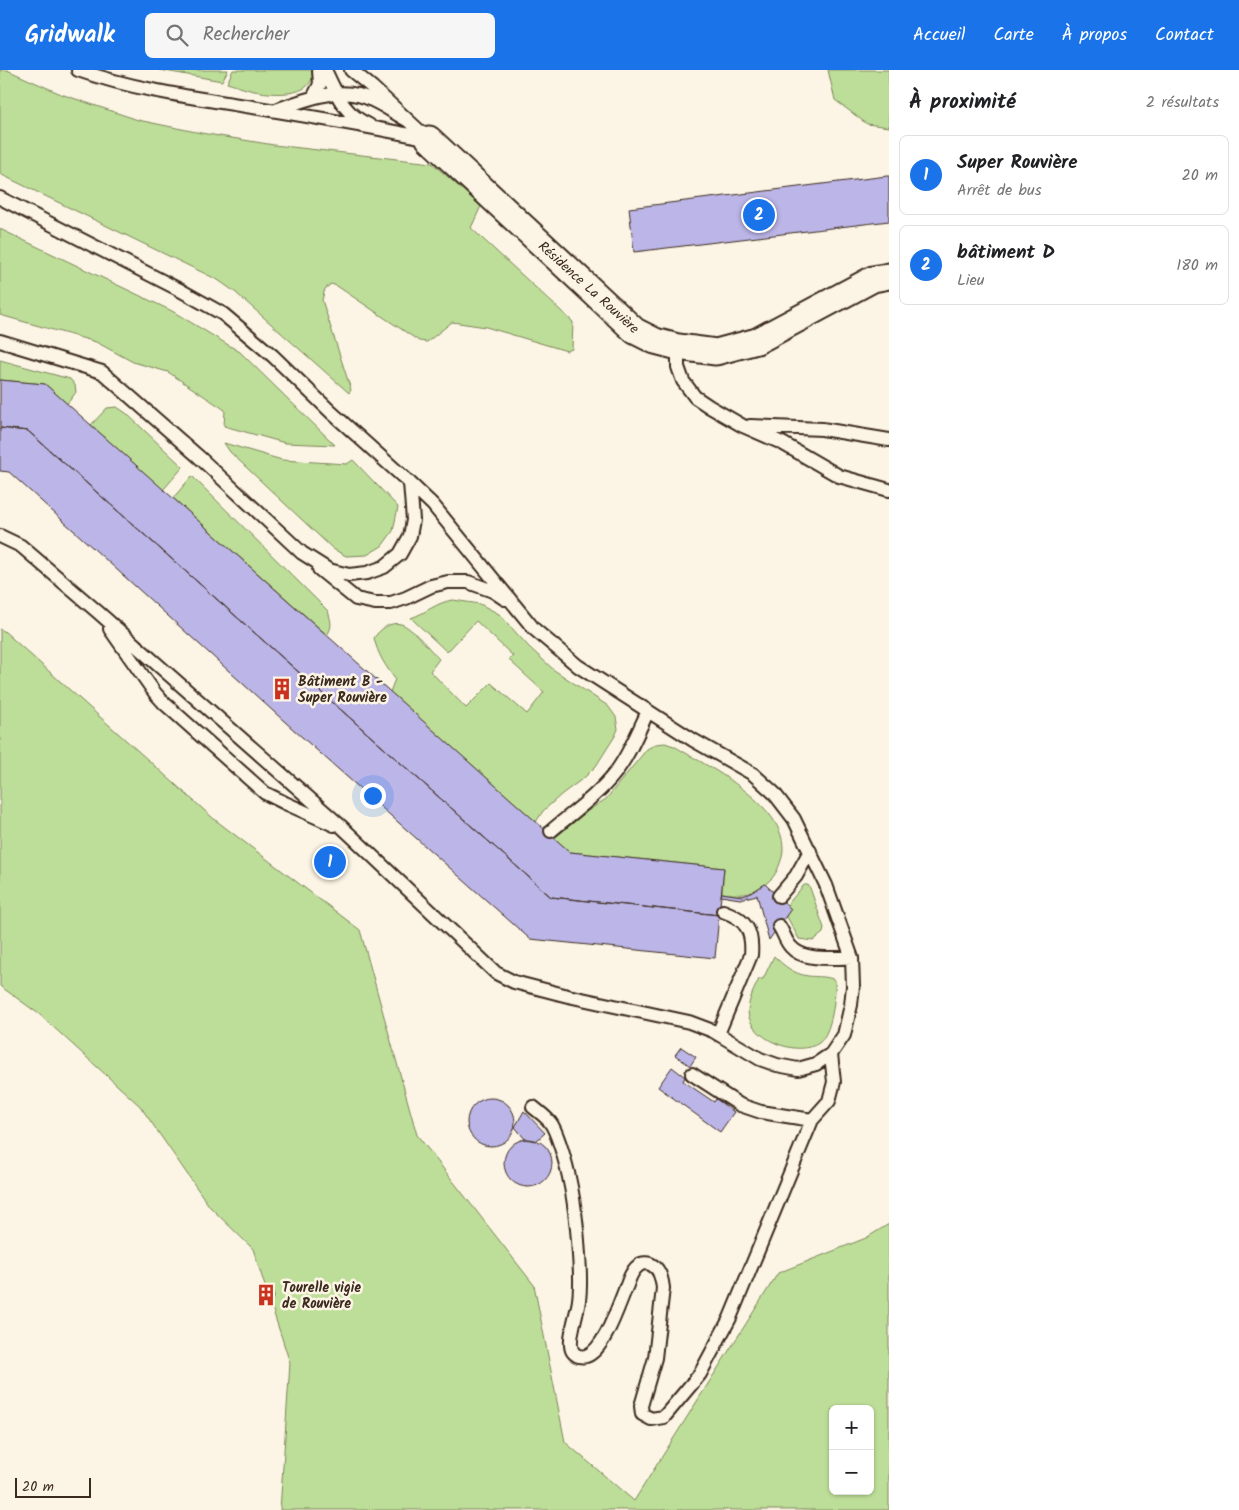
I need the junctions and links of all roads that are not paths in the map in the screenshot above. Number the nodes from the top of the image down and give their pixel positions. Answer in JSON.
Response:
{"nodes":[{"id":1,"x":78,"y":70,"type":"edge"},
{"id":2,"x":319,"y":70,"type":"edge"},
{"id":3,"x":325,"y":70,"type":"edge"},
{"id":4,"x":351,"y":70,"type":"edge"},
{"id":5,"x":337,"y":94,"type":"junction"},
{"id":6,"x":314,"y":96,"type":"junction"},
{"id":7,"x":275,"y":111,"type":"junction"},
{"id":8,"x":407,"y":120,"type":"junction"},
{"id":9,"x":381,"y":130,"type":"junction"},
{"id":10,"x":429,"y":139,"type":"junction"},
{"id":11,"x":0,"y":198,"type":"edge"},
{"id":12,"x":889,"y":276,"type":"edge"},
{"id":13,"x":0,"y":341,"type":"edge"},
{"id":14,"x":678,"y":347,"type":"junction"},
{"id":15,"x":743,"y":426,"type":"junction"},
{"id":16,"x":889,"y":440,"type":"edge"},
{"id":17,"x":410,"y":483,"type":"junction"},
{"id":18,"x":889,"y":490,"type":"edge"},
{"id":19,"x":0,"y":536,"type":"edge"},
{"id":20,"x":302,"y":553,"type":"junction"},
{"id":21,"x":513,"y":604,"type":"junction"},
{"id":22,"x":99,"y":613,"type":"junction"},
{"id":23,"x":648,"y":711,"type":"junction"},
{"id":24,"x":343,"y":828,"type":"junction"},
{"id":25,"x":551,"y":831,"type":"dead end"},
{"id":26,"x":810,"y":851,"type":"junction"},
{"id":27,"x":779,"y":896,"type":"dead end"},
{"id":28,"x":723,"y":911,"type":"dead end"},
{"id":29,"x":779,"y":926,"type":"dead end"},
{"id":30,"x":852,"y":958,"type":"junction"},
{"id":31,"x":718,"y":1034,"type":"junction"},
{"id":32,"x":831,"y":1054,"type":"junction"},
{"id":33,"x":692,"y":1074,"type":"dead end"},
{"id":34,"x":533,"y":1107,"type":"dead end"},
{"id":35,"x":812,"y":1120,"type":"junction"}],
"edges":[{"from":1,"to":7,"type":"lane"},
{"from":2,"to":6,"type":"lane"},
{"from":3,"to":5,"type":"lane"},
{"from":4,"to":8,"type":"lane"},
{"from":5,"to":6,"type":"lane"},
{"from":5,"to":8,"type":"lane"},
{"from":5,"to":9,"type":"lane"},
{"from":6,"to":7,"type":"lane"},
{"from":7,"to":9,"type":"lane"},
{"from":8,"to":10,"type":"lane"},
{"from":9,"to":10,"type":"lane"},
{"from":10,"to":14,"type":"street","name":"Résidence La Rouvière"},
{"from":11,"to":17,"type":"lane"},
{"from":12,"to":14,"type":"street","name":"Résidence La Rouvière"},
{"from":13,"to":20,"type":"lane"},
{"from":14,"to":15,"type":"lane"},
{"from":15,"to":16,"type":"lane"},
{"from":15,"to":18,"type":"lane"},
{"from":17,"to":20,"type":"lane"},
{"from":17,"to":21,"type":"lane"},
{"from":19,"to":22,"type":"lane"},
{"from":20,"to":21,"type":"lane"},
{"from":21,"to":23,"type":"lane"},
{"from":22,"to":24,"type":"lane"},
{"from":22,"to":24,"type":"lane"},
{"from":23,"to":25,"type":"lane"},
{"from":23,"to":26,"type":"lane"},
{"from":24,"to":31,"type":"lane"},
{"from":26,"to":27,"type":"lane"},
{"from":26,"to":30,"type":"lane"},
{"from":28,"to":31,"type":"lane"},
{"from":29,"to":30,"type":"lane"},
{"from":30,"to":32,"type":"lane"},
{"from":31,"to":32,"type":"lane"},
{"from":32,"to":35,"type":"lane"},
{"from":33,"to":35,"type":"lane"},
{"from":34,"to":35,"type":"lane"}]}
